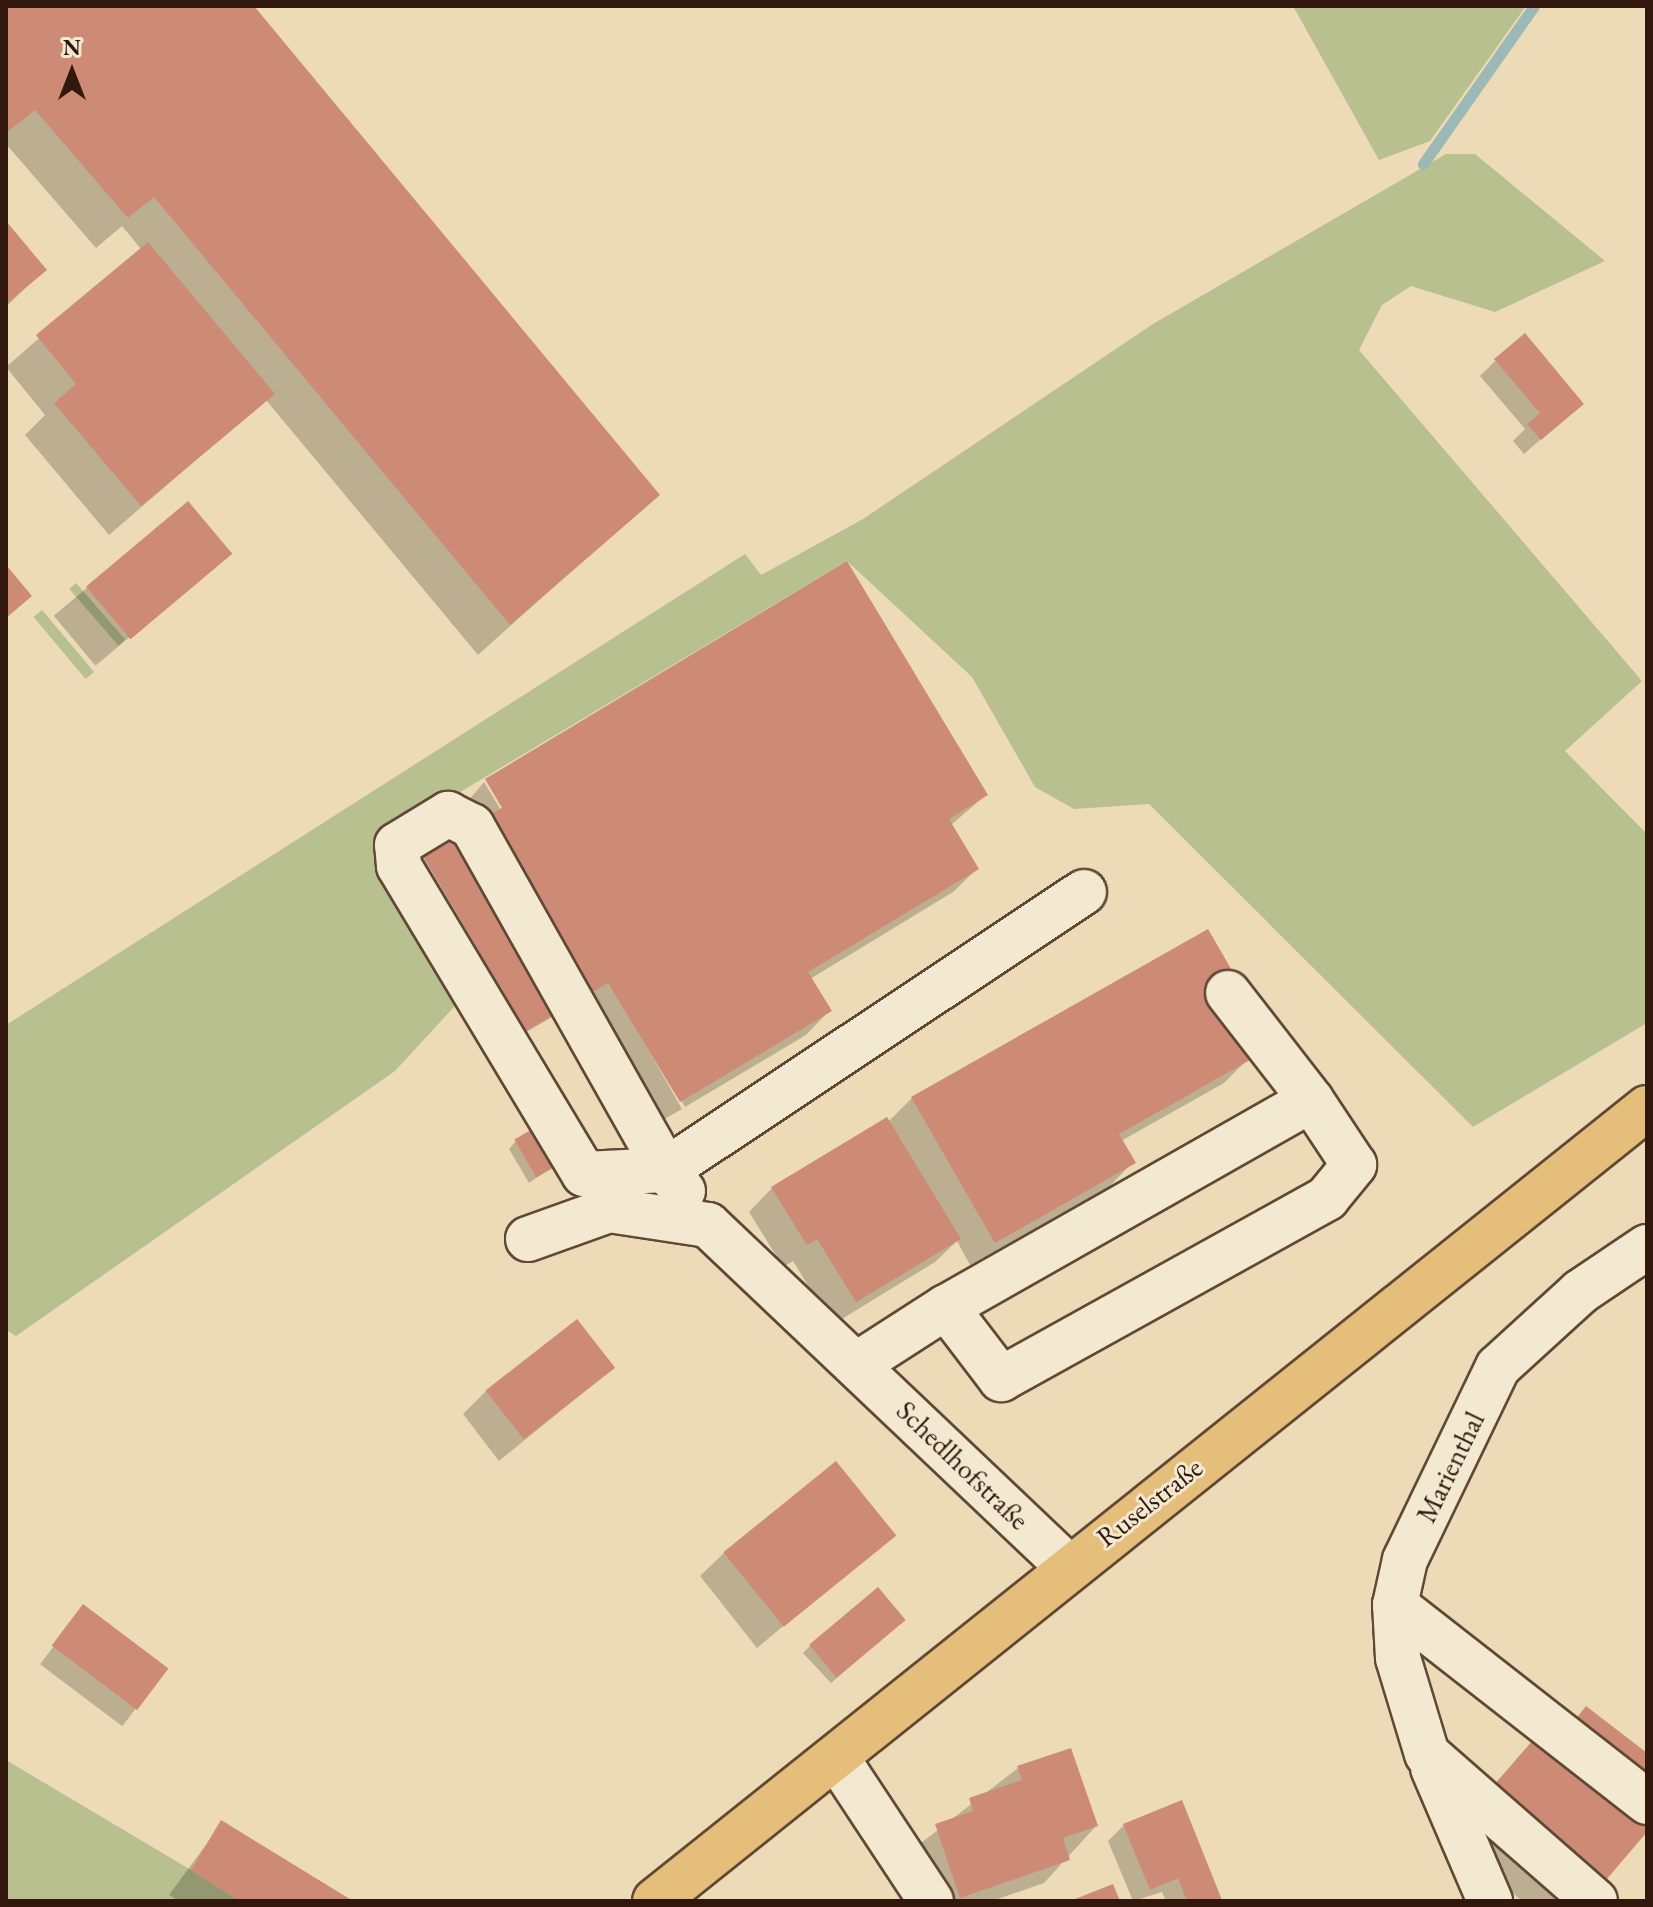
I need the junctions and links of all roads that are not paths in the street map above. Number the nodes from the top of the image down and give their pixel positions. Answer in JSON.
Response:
{"nodes":[{"id":1,"x":1084,"y":892,"type":"dead end"},
{"id":2,"x":1228,"y":993,"type":"dead end"},
{"id":3,"x":1311,"y":1100,"type":"junction"},
{"id":4,"x":1647,"y":1108,"type":"edge"},
{"id":5,"x":666,"y":1170,"type":"junction"},
{"id":6,"x":708,"y":1225,"type":"junction"},
{"id":7,"x":528,"y":1239,"type":"dead end"},
{"id":8,"x":1647,"y":1247,"type":"edge"},
{"id":9,"x":946,"y":1307,"type":"junction"},
{"id":10,"x":859,"y":1363,"type":"junction"},
{"id":11,"x":1068,"y":1567,"type":"junction"},
{"id":12,"x":1395,"y":1605,"type":"junction"},
{"id":13,"x":1427,"y":1754,"type":"junction"},
{"id":14,"x":838,"y":1760,"type":"junction"},
{"id":15,"x":1647,"y":1802,"type":"edge"},
{"id":16,"x":655,"y":1901,"type":"edge"},
{"id":17,"x":931,"y":1901,"type":"edge"},
{"id":18,"x":1490,"y":1901,"type":"edge"},
{"id":19,"x":1595,"y":1901,"type":"edge"}],
"edges":[{"from":1,"to":5,"type":"street"},
{"from":2,"to":3,"type":"street"},
{"from":3,"to":9,"type":"street"},
{"from":3,"to":9,"type":"street"},
{"from":4,"to":11,"type":"main road","name":"Ruselstraße"},
{"from":5,"to":5,"type":"street","name":"Schedlhofstraße"},
{"from":5,"to":6,"type":"street","name":"Schedlhofstraße"},
{"from":6,"to":7,"type":"street"},
{"from":6,"to":10,"type":"street","name":"Schedlhofstraße"},
{"from":8,"to":12,"type":"street","name":"Marienthal"},
{"from":9,"to":10,"type":"street"},
{"from":10,"to":11,"type":"street","name":"Schedlhofstraße"},
{"from":11,"to":14,"type":"main road","name":"Ruselstraße"},
{"from":12,"to":13,"type":"street","name":"Marienthal"},
{"from":12,"to":15,"type":"street"},
{"from":13,"to":18,"type":"street","name":"Marienthal"},
{"from":13,"to":19,"type":"street"},
{"from":14,"to":16,"type":"main road","name":"Ruselstraße"},
{"from":14,"to":17,"type":"street"}]}
